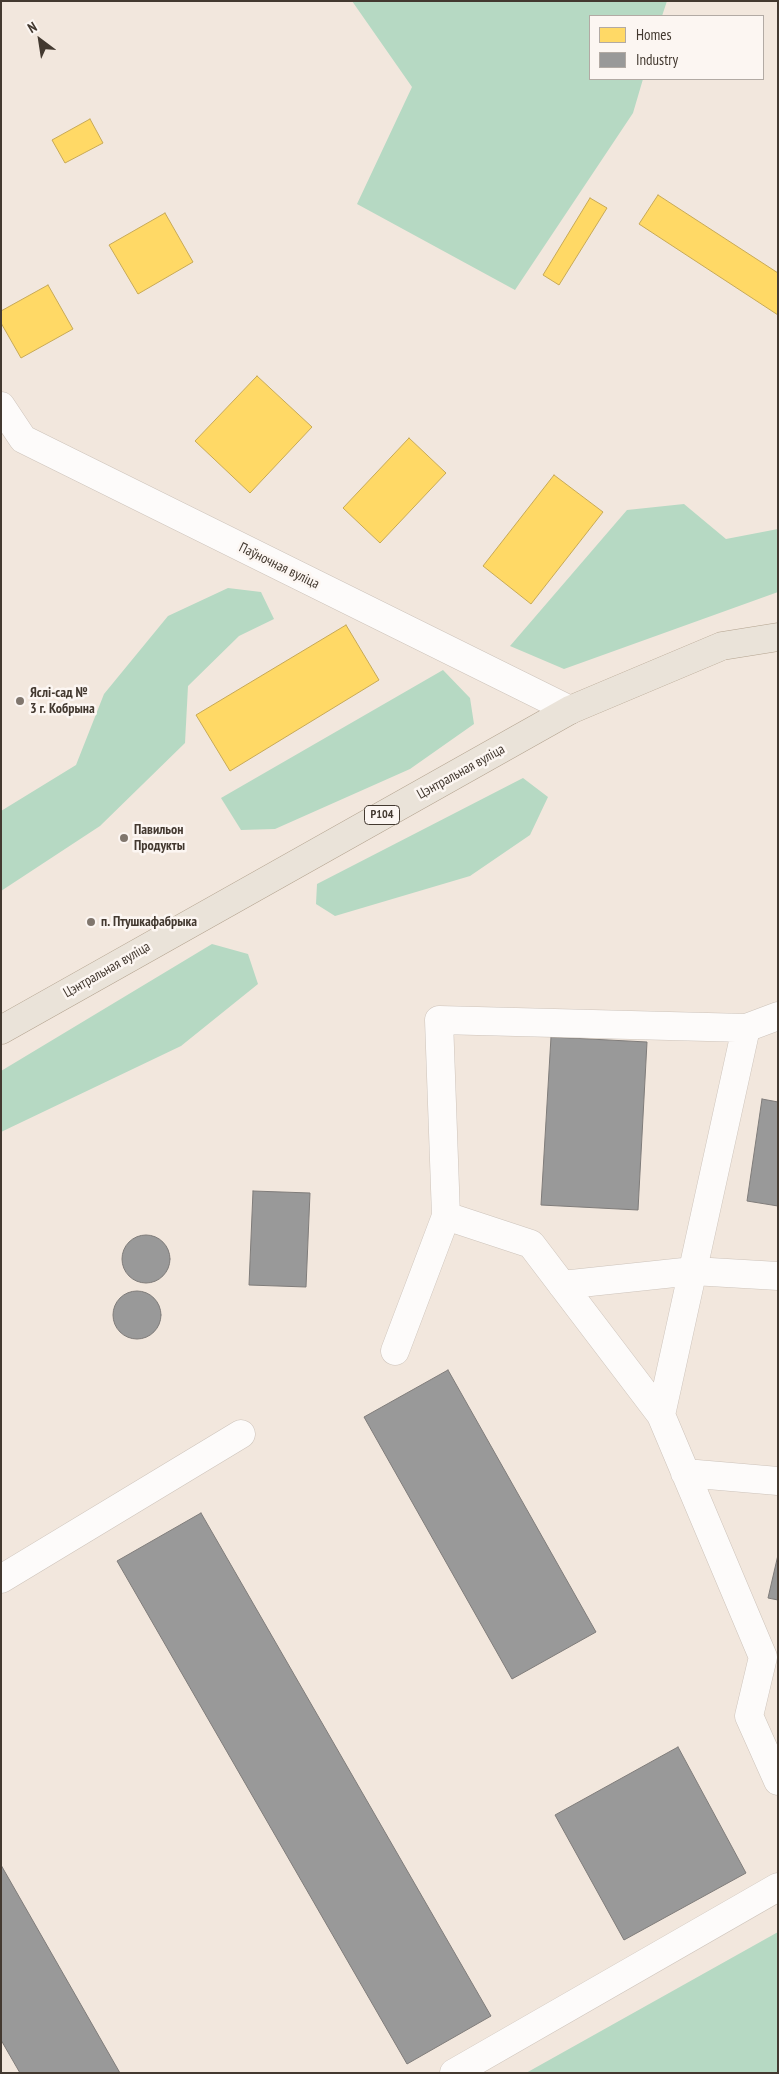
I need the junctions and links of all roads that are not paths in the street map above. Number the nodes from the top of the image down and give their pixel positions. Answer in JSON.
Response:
{"nodes":[{"id":1,"x":1,"y":406,"type":"edge"},
{"id":2,"x":778,"y":637,"type":"edge"},
{"id":3,"x":570,"y":710,"type":"junction"},
{"id":4,"x":778,"y":1016,"type":"edge"},
{"id":5,"x":746,"y":1028,"type":"junction"},
{"id":6,"x":1,"y":1030,"type":"edge"},
{"id":7,"x":446,"y":1216,"type":"junction"},
{"id":8,"x":693,"y":1271,"type":"junction"},
{"id":9,"x":778,"y":1276,"type":"edge"},
{"id":10,"x":562,"y":1285,"type":"junction"},
{"id":11,"x":395,"y":1351,"type":"dead end"},
{"id":12,"x":661,"y":1415,"type":"junction"},
{"id":13,"x":241,"y":1434,"type":"dead end"},
{"id":14,"x":685,"y":1472,"type":"junction"},
{"id":15,"x":778,"y":1481,"type":"edge"},
{"id":16,"x":1,"y":1579,"type":"edge"},
{"id":17,"x":778,"y":1782,"type":"edge"},
{"id":18,"x":778,"y":1888,"type":"edge"},
{"id":19,"x":454,"y":2073,"type":"edge"}],
"edges":[{"from":1,"to":3,"type":"street","name":"Паўночная вуліца"},
{"from":2,"to":3,"type":"main road","name":"Цэнтральная вуліца","number":"Р104"},
{"from":3,"to":6,"type":"main road","name":"Цэнтральная вуліца","number":"Р104"},
{"from":4,"to":5,"type":"street"},
{"from":5,"to":7,"type":"street"},
{"from":5,"to":8,"type":"street"},
{"from":7,"to":10,"type":"street"},
{"from":7,"to":11,"type":"street"},
{"from":8,"to":9,"type":"street"},
{"from":8,"to":10,"type":"street"},
{"from":8,"to":12,"type":"street"},
{"from":10,"to":12,"type":"street"},
{"from":12,"to":14,"type":"street"},
{"from":13,"to":16,"type":"street"},
{"from":14,"to":15,"type":"street"},
{"from":14,"to":17,"type":"street"},
{"from":18,"to":19,"type":"street"}]}
